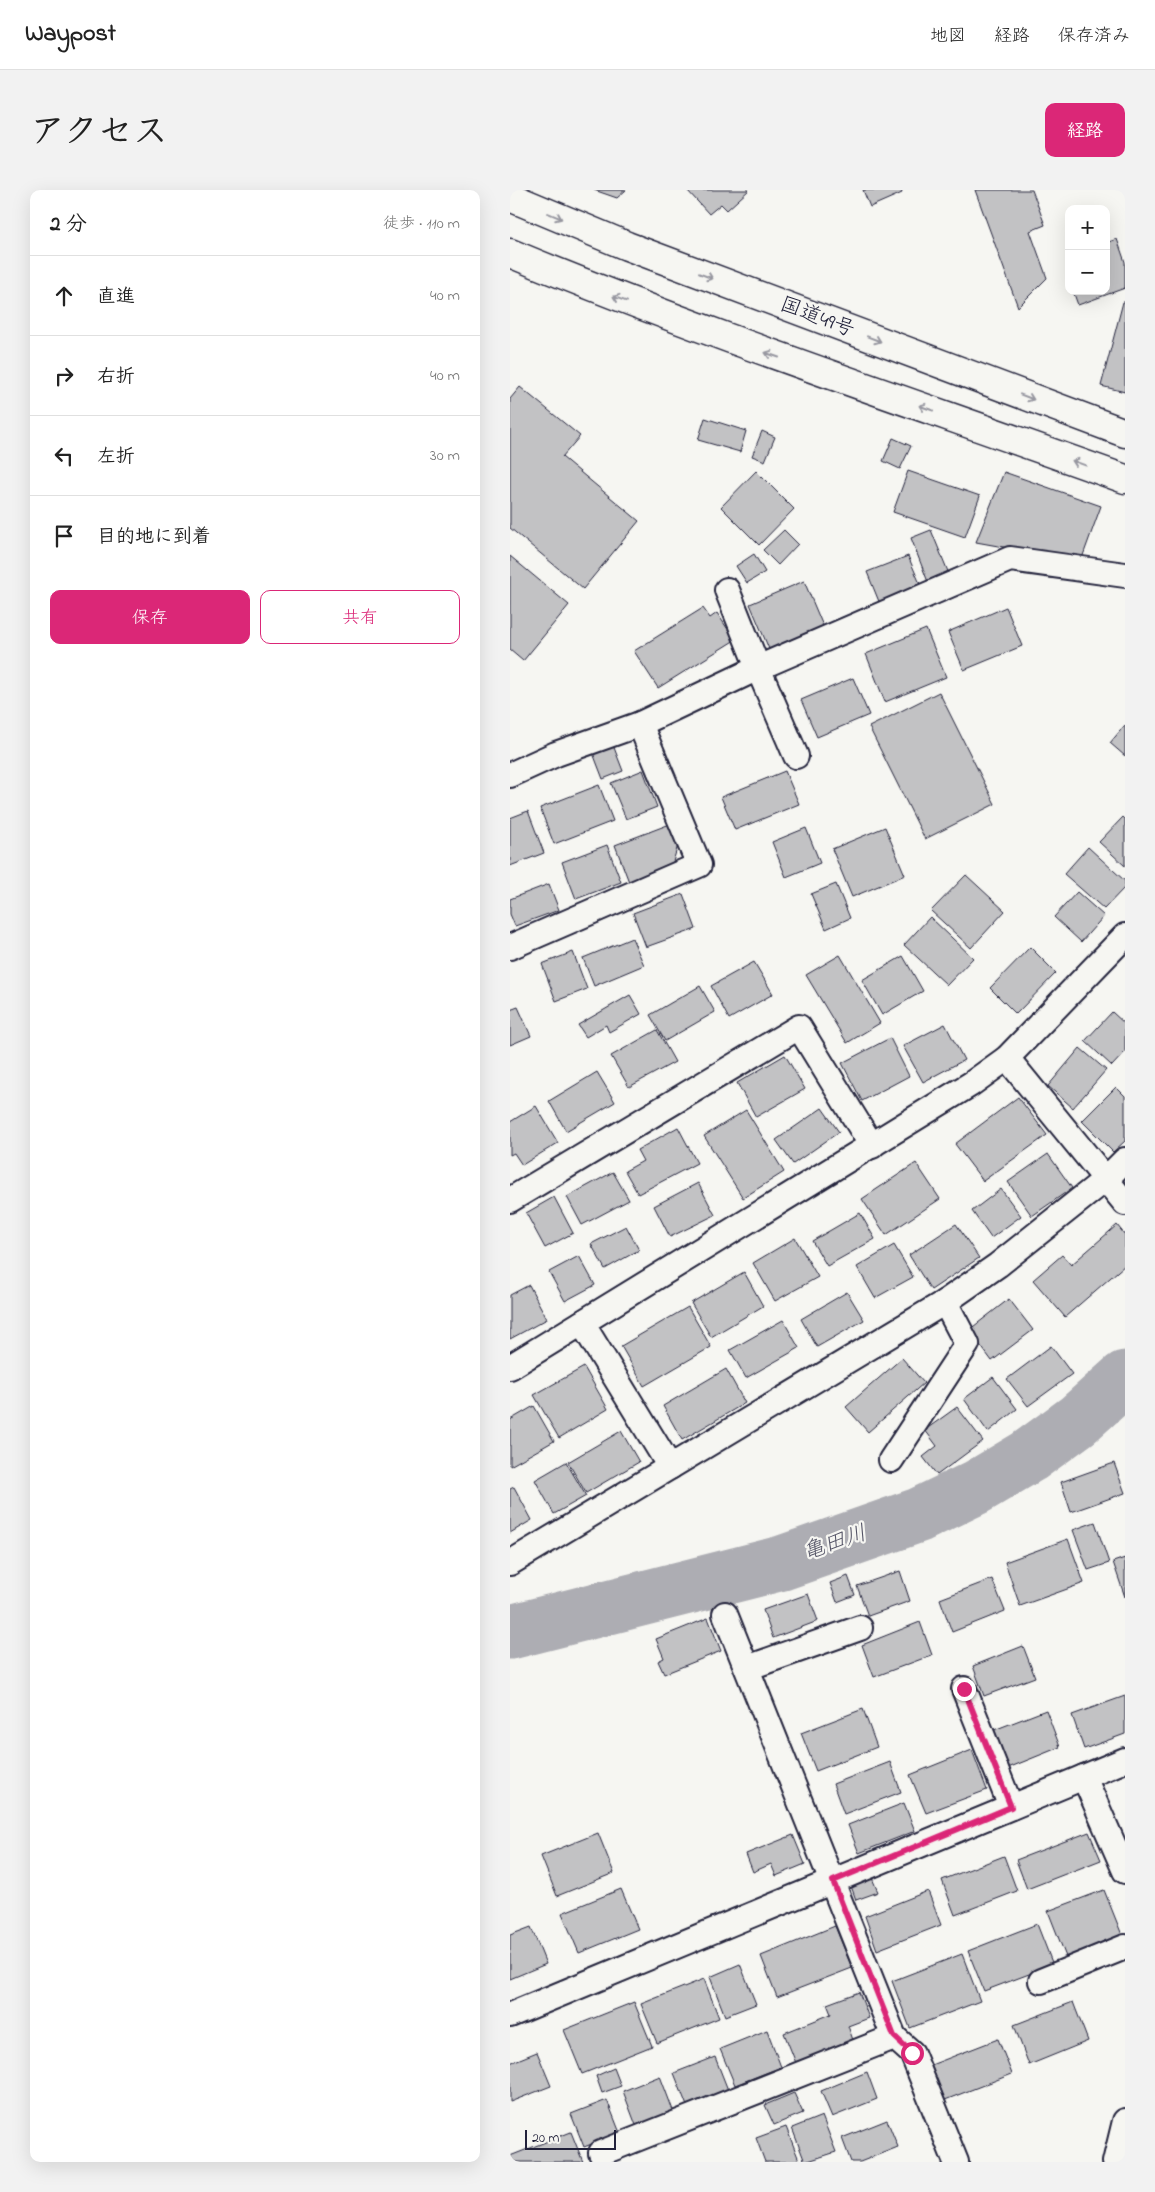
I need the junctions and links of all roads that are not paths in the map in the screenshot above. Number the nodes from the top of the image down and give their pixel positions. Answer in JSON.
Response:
{"nodes":[{"id":1,"x":510,"y":197,"type":"edge"},
{"id":2,"x":510,"y":253,"type":"edge"},
{"id":3,"x":1125,"y":434,"type":"edge"},
{"id":4,"x":1125,"y":479,"type":"edge"},
{"id":5,"x":1125,"y":574,"type":"edge"},
{"id":6,"x":727,"y":590,"type":"dead end"},
{"id":7,"x":758,"y":668,"type":"junction"},
{"id":8,"x":640,"y":724,"type":"junction"},
{"id":9,"x":796,"y":756,"type":"dead end"},
{"id":10,"x":510,"y":775,"type":"edge"},
{"id":11,"x":1125,"y":936,"type":"edge"},
{"id":12,"x":510,"y":947,"type":"edge"},
{"id":13,"x":1007,"y":1058,"type":"junction"},
{"id":14,"x":872,"y":1146,"type":"junction"},
{"id":15,"x":1125,"y":1160,"type":"edge"},
{"id":16,"x":1106,"y":1179,"type":"junction"},
{"id":17,"x":510,"y":1200,"type":"edge"},
{"id":18,"x":1125,"y":1204,"type":"edge"},
{"id":19,"x":945,"y":1302,"type":"junction"},
{"id":20,"x":582,"y":1323,"type":"junction"},
{"id":21,"x":510,"y":1367,"type":"edge"},
{"id":22,"x":891,"y":1460,"type":"dead end"},
{"id":23,"x":670,"y":1467,"type":"junction"},
{"id":24,"x":510,"y":1563,"type":"edge"},
{"id":25,"x":725,"y":1614,"type":"dead end"},
{"id":26,"x":860,"y":1628,"type":"dead end"},
{"id":27,"x":747,"y":1668,"type":"junction"},
{"id":28,"x":964,"y":1689,"type":"dead end"},
{"id":29,"x":1125,"y":1760,"type":"edge"},
{"id":30,"x":1084,"y":1778,"type":"junction"},
{"id":31,"x":1011,"y":1807,"type":"junction"},
{"id":32,"x":1125,"y":1871,"type":"edge"},
{"id":33,"x":833,"y":1881,"type":"junction"},
{"id":34,"x":1125,"y":1947,"type":"edge"},
{"id":35,"x":1042,"y":1981,"type":"dead end"},
{"id":36,"x":510,"y":2014,"type":"edge"},
{"id":37,"x":894,"y":2036,"type":"junction"},
{"id":38,"x":1125,"y":2121,"type":"edge"},
{"id":39,"x":601,"y":2154,"type":"dead end"},
{"id":40,"x":956,"y":2162,"type":"edge"},
{"id":41,"x":1115,"y":2162,"type":"edge"}],
"edges":[{"from":1,"to":3,"type":"highway","name":"国道49号","one_way":true},
{"from":4,"to":2,"type":"highway","one_way":true},
{"from":5,"to":7,"type":"street"},
{"from":6,"to":7,"type":"street"},
{"from":7,"to":8,"type":"street"},
{"from":7,"to":9,"type":"street"},
{"from":8,"to":10,"type":"street"},
{"from":8,"to":12,"type":"street"},
{"from":11,"to":13,"type":"street"},
{"from":13,"to":14,"type":"street"},
{"from":13,"to":16,"type":"street"},
{"from":14,"to":17,"type":"street"},
{"from":14,"to":20,"type":"street"},
{"from":15,"to":16,"type":"street"},
{"from":16,"to":18,"type":"street"},
{"from":16,"to":19,"type":"street"},
{"from":19,"to":22,"type":"street"},
{"from":19,"to":23,"type":"street"},
{"from":20,"to":21,"type":"street"},
{"from":20,"to":23,"type":"street"},
{"from":23,"to":24,"type":"street"},
{"from":25,"to":27,"type":"street"},
{"from":26,"to":27,"type":"street"},
{"from":27,"to":33,"type":"street"},
{"from":28,"to":31,"type":"street"},
{"from":29,"to":30,"type":"street"},
{"from":30,"to":31,"type":"street"},
{"from":30,"to":32,"type":"street"},
{"from":31,"to":33,"type":"street"},
{"from":33,"to":36,"type":"street"},
{"from":33,"to":37,"type":"street"},
{"from":34,"to":35,"type":"street"},
{"from":37,"to":39,"type":"street"},
{"from":37,"to":40,"type":"street"},
{"from":38,"to":41,"type":"street"}]}
